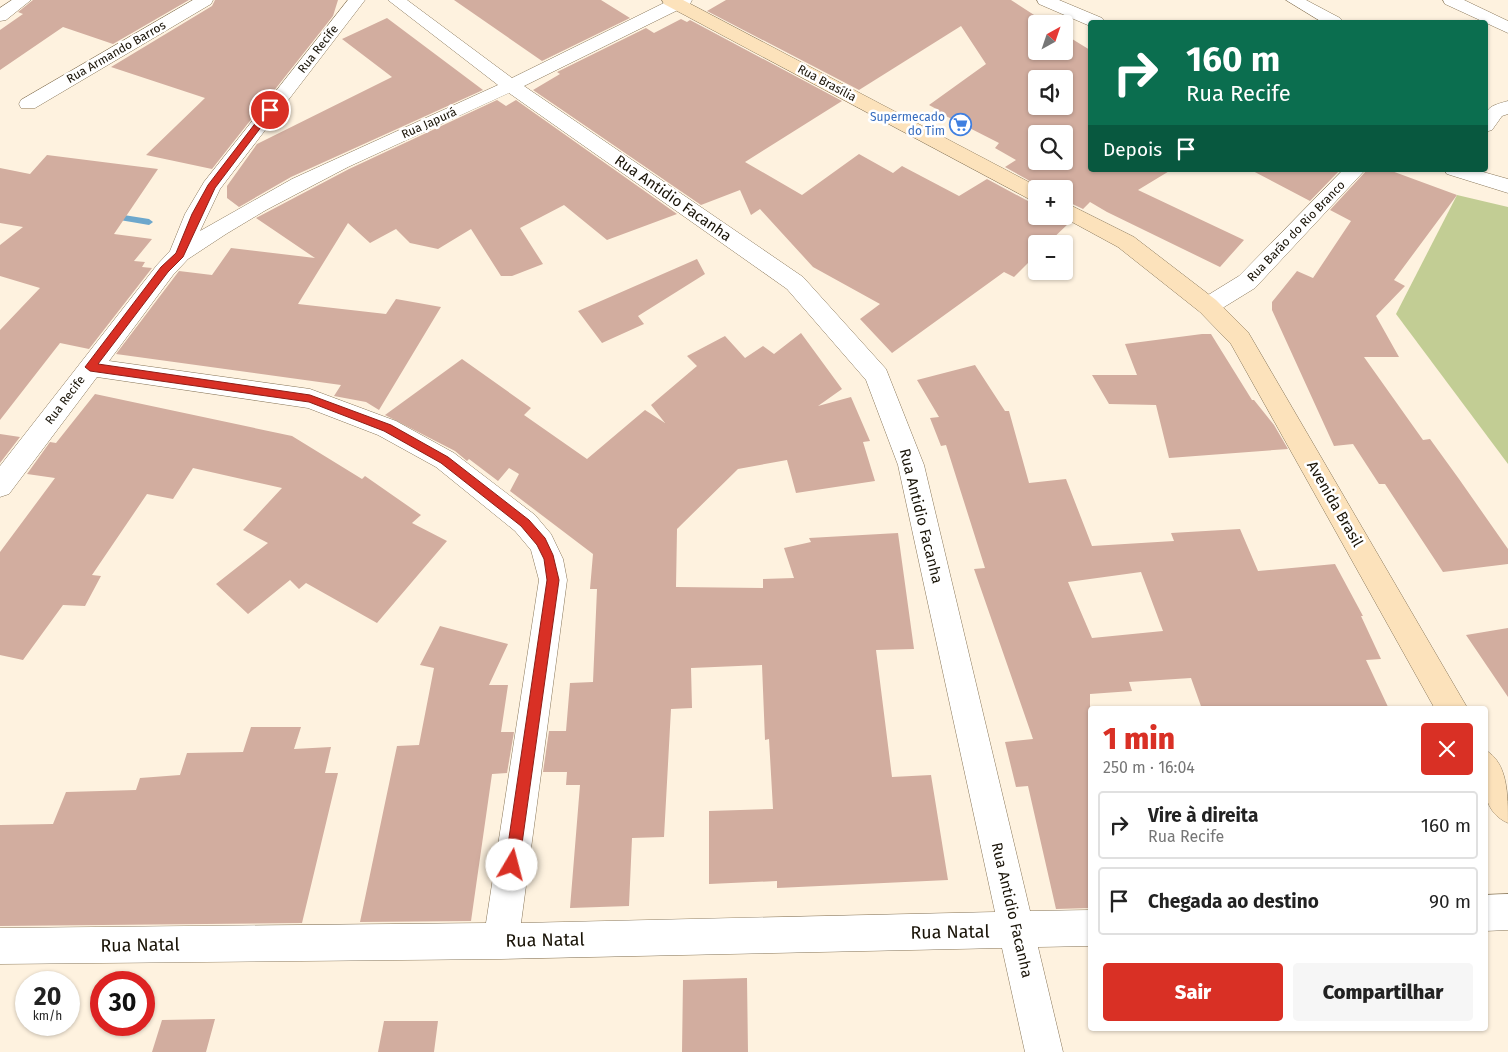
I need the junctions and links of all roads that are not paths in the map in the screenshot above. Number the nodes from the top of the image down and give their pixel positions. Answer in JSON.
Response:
{"nodes":[{"id":1,"x":23,"y":0,"type":"edge"},
{"id":2,"x":205,"y":0,"type":"edge"},
{"id":3,"x":357,"y":0,"type":"edge"},
{"id":4,"x":396,"y":0,"type":"edge"},
{"id":5,"x":1045,"y":0,"type":"edge"},
{"id":6,"x":1294,"y":0,"type":"edge"},
{"id":7,"x":1451,"y":0,"type":"edge"},
{"id":8,"x":677,"y":1,"type":"edge"},
{"id":9,"x":0,"y":16,"type":"edge"},
{"id":10,"x":1091,"y":20,"type":"edge"},
{"id":11,"x":1330,"y":20,"type":"edge"},
{"id":12,"x":1508,"y":28,"type":"edge"},
{"id":13,"x":511,"y":86,"type":"junction"},
{"id":14,"x":28,"y":104,"type":"dead end"},
{"id":15,"x":1354,"y":172,"type":"edge"},
{"id":16,"x":1461,"y":172,"type":"edge"},
{"id":17,"x":1508,"y":186,"type":"edge"},
{"id":18,"x":1028,"y":190,"type":"edge"},
{"id":19,"x":1073,"y":214,"type":"edge"},
{"id":20,"x":180,"y":254,"type":"junction"},
{"id":21,"x":1208,"y":306,"type":"junction"},
{"id":22,"x":90,"y":367,"type":"junction"},
{"id":23,"x":0,"y":486,"type":"edge"},
{"id":24,"x":1450,"y":706,"type":"edge"},
{"id":25,"x":1488,"y":771,"type":"edge"},
{"id":26,"x":1508,"y":806,"type":"edge"},
{"id":27,"x":1508,"y":912,"type":"edge"},
{"id":28,"x":1488,"y":913,"type":"edge"},
{"id":29,"x":1088,"y":928,"type":"edge"},
{"id":30,"x":1016,"y":931,"type":"junction"},
{"id":31,"x":501,"y":941,"type":"junction"},
{"id":32,"x":0,"y":946,"type":"edge"},
{"id":33,"x":1044,"y":1052,"type":"edge"}],
"edges":[{"from":1,"to":9,"type":"street"},
{"from":2,"to":14,"type":"street","name":"Rua Armando Barros"},
{"from":3,"to":20,"type":"street","name":"Rua Recife"},
{"from":4,"to":13,"type":"street","name":"Rua Antidio Facanha"},
{"from":5,"to":10,"type":"street"},
{"from":6,"to":11,"type":"street"},
{"from":7,"to":12,"type":"street"},
{"from":8,"to":13,"type":"street","name":"Rua Japurá"},
{"from":8,"to":18,"type":"street","name":"Rua Brasília"},
{"from":13,"to":20,"type":"street","name":"Rua Japurá"},
{"from":13,"to":30,"type":"street","name":"Rua Antidio Facanha"},
{"from":15,"to":21,"type":"street","name":"Rua Barão do Rio Branco"},
{"from":16,"to":17,"type":"street"},
{"from":19,"to":21,"type":"street"},
{"from":20,"to":22,"type":"street","name":"Rua Recife"},
{"from":21,"to":24,"type":"street","name":"Avenida Brasil"},
{"from":22,"to":23,"type":"street","name":"Rua Recife"},
{"from":22,"to":31,"type":"street"},
{"from":25,"to":26,"type":"street"},
{"from":27,"to":28,"type":"street"},
{"from":29,"to":30,"type":"street","name":"Rua Natal"},
{"from":30,"to":31,"type":"street","name":"Rua Natal"},
{"from":30,"to":33,"type":"street","name":"Rua Antidio Facanha"},
{"from":31,"to":32,"type":"street","name":"Rua Natal"}]}
